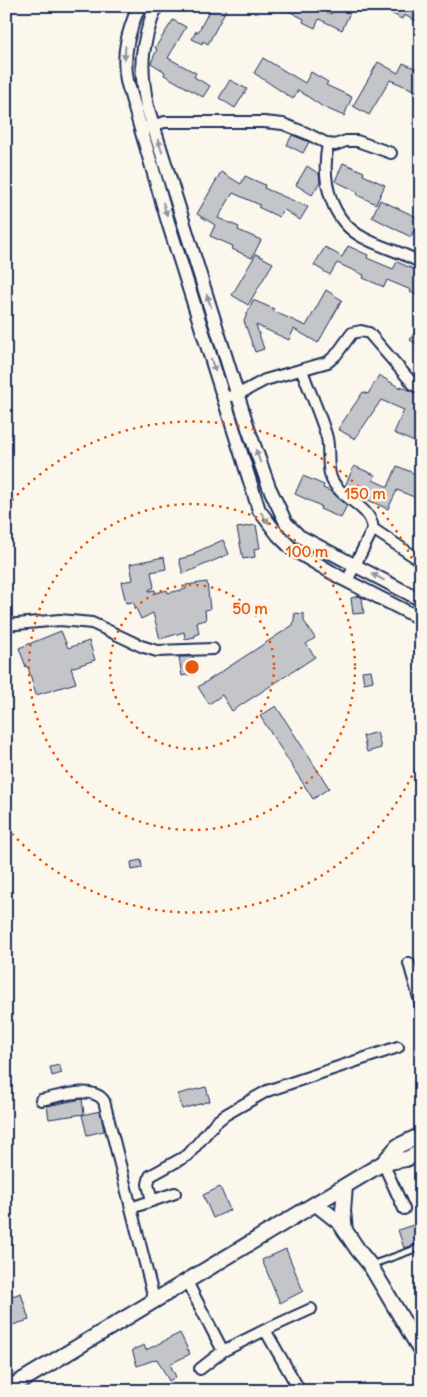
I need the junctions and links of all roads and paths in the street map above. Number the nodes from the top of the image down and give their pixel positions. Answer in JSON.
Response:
{"nodes":[{"id":1,"x":139,"y":6,"type":"edge"},
{"id":2,"x":156,"y":6,"type":"edge"},
{"id":3,"x":153,"y":124,"type":"junction"},
{"id":4,"x":140,"y":129,"type":"junction"},
{"id":5,"x":328,"y":144,"type":"junction"},
{"id":6,"x":391,"y":153,"type":"dead end"},
{"id":7,"x":421,"y":263,"type":"edge"},
{"id":8,"x":302,"y":370,"type":"junction"},
{"id":9,"x":421,"y":389,"type":"edge"},
{"id":10,"x":239,"y":394,"type":"junction"},
{"id":11,"x":224,"y":398,"type":"junction"},
{"id":12,"x":373,"y":529,"type":"junction"},
{"id":13,"x":421,"y":561,"type":"edge"},
{"id":14,"x":355,"y":566,"type":"junction"},
{"id":15,"x":347,"y":581,"type":"junction"},
{"id":16,"x":421,"y":600,"type":"edge"},
{"id":17,"x":421,"y":619,"type":"edge"},
{"id":18,"x":6,"y":626,"type":"edge"},
{"id":19,"x":213,"y":649,"type":"dead end"},
{"id":20,"x":409,"y":963,"type":"dead end"},
{"id":21,"x":421,"y":1005,"type":"edge"},
{"id":22,"x":398,"y":1047,"type":"dead end"},
{"id":23,"x":41,"y":1100,"type":"dead end"},
{"id":24,"x":421,"y":1135,"type":"edge"},
{"id":25,"x":421,"y":1152,"type":"edge"},
{"id":26,"x":383,"y":1163,"type":"junction"},
{"id":27,"x":345,"y":1186,"type":"junction"},
{"id":28,"x":176,"y":1193,"type":"dead end"},
{"id":29,"x":152,"y":1201,"type":"junction"},
{"id":30,"x":316,"y":1204,"type":"junction"},
{"id":31,"x":131,"y":1208,"type":"junction"},
{"id":32,"x":404,"y":1209,"type":"dead end"},
{"id":33,"x":346,"y":1231,"type":"junction"},
{"id":34,"x":421,"y":1247,"type":"edge"},
{"id":35,"x":370,"y":1265,"type":"junction"},
{"id":36,"x":186,"y":1280,"type":"junction"},
{"id":37,"x":154,"y":1299,"type":"junction"},
{"id":38,"x":311,"y":1309,"type":"dead end"},
{"id":39,"x":265,"y":1330,"type":"junction"},
{"id":40,"x":223,"y":1351,"type":"junction"},
{"id":41,"x":421,"y":1351,"type":"edge"},
{"id":42,"x":200,"y":1369,"type":"dead end"},
{"id":43,"x":6,"y":1390,"type":"edge"},
{"id":44,"x":300,"y":1391,"type":"edge"}],
"edges":[{"from":1,"to":4,"type":"street","one_way":true},
{"from":2,"to":3,"type":"street"},
{"from":3,"to":4,"type":"street"},
{"from":3,"to":5,"type":"street"},
{"from":10,"to":3,"type":"street","one_way":true},
{"from":4,"to":11,"type":"street","one_way":true},
{"from":5,"to":6,"type":"street"},
{"from":5,"to":7,"type":"street"},
{"from":8,"to":9,"type":"street"},
{"from":8,"to":10,"type":"street"},
{"from":8,"to":12,"type":"street"},
{"from":10,"to":11,"type":"street"},
{"from":14,"to":10,"type":"street","one_way":true},
{"from":11,"to":15,"type":"street","one_way":true},
{"from":12,"to":13,"type":"street"},
{"from":12,"to":14,"type":"street"},
{"from":14,"to":15,"type":"street"},
{"from":16,"to":14,"type":"street","one_way":true},
{"from":15,"to":17,"type":"street"},
{"from":18,"to":19,"type":"street"},
{"from":20,"to":21,"type":"street"},
{"from":22,"to":29,"type":"street"},
{"from":23,"to":31,"type":"street"},
{"from":24,"to":26,"type":"main road"},
{"from":25,"to":26,"type":"main road"},
{"from":26,"to":27,"type":"main road"},
{"from":26,"to":32,"type":"street"},
{"from":27,"to":30,"type":"main road"},
{"from":27,"to":33,"type":"main road"},
{"from":28,"to":29,"type":"street"},
{"from":29,"to":31,"type":"street"},
{"from":30,"to":33,"type":"main road"},
{"from":30,"to":36,"type":"main road"},
{"from":31,"to":37,"type":"street"},
{"from":33,"to":35,"type":"main road"},
{"from":34,"to":35,"type":"lane"},
{"from":35,"to":41,"type":"main road"},
{"from":36,"to":37,"type":"main road"},
{"from":36,"to":40,"type":"street"},
{"from":37,"to":43,"type":"main road"},
{"from":38,"to":39,"type":"street"},
{"from":39,"to":40,"type":"street"},
{"from":39,"to":44,"type":"street"},
{"from":40,"to":42,"type":"street"}]}
